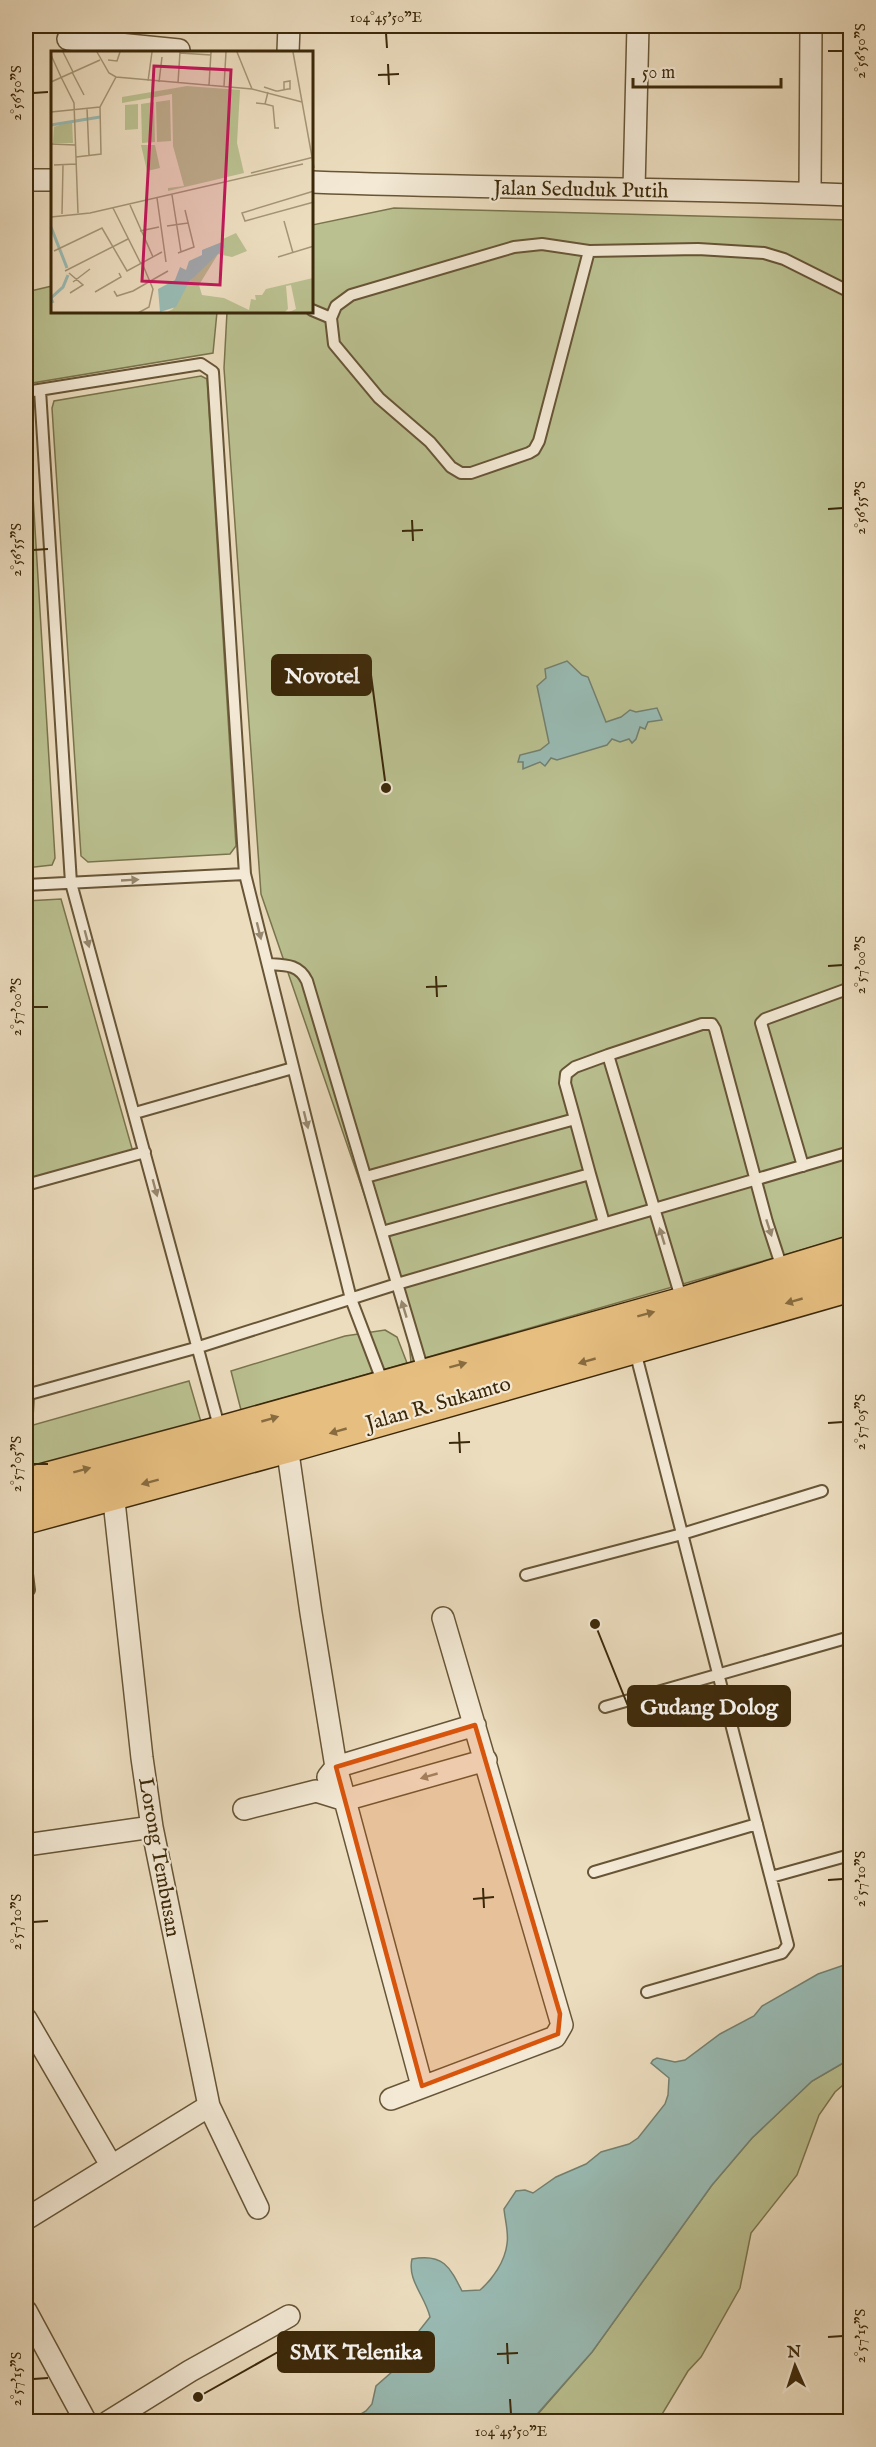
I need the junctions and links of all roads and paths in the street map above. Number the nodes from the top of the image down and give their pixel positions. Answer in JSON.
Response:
{"nodes":[{"id":1,"x":289,"y":26,"type":"edge"},
{"id":2,"x":638,"y":26,"type":"edge"},
{"id":3,"x":810,"y":26,"type":"edge"},
{"id":4,"x":68,"y":39,"type":"edge"},
{"id":5,"x":179,"y":51,"type":"dead end"},
{"id":6,"x":288,"y":51,"type":"edge"},
{"id":7,"x":26,"y":180,"type":"edge"},
{"id":8,"x":51,"y":180,"type":"edge"},
{"id":9,"x":314,"y":182,"type":"edge"},
{"id":10,"x":634,"y":189,"type":"junction"},
{"id":11,"x":810,"y":193,"type":"junction"},
{"id":12,"x":850,"y":195,"type":"edge"},
{"id":13,"x":588,"y":252,"type":"junction"},
{"id":14,"x":850,"y":292,"type":"edge"},
{"id":15,"x":314,"y":310,"type":"edge"},
{"id":16,"x":331,"y":318,"type":"junction"},
{"id":17,"x":40,"y":390,"type":"junction"},
{"id":18,"x":26,"y":393,"type":"edge"},
{"id":19,"x":245,"y":874,"type":"junction"},
{"id":20,"x":71,"y":883,"type":"junction"},
{"id":21,"x":26,"y":885,"type":"edge"},
{"id":22,"x":268,"y":964,"type":"junction"},
{"id":23,"x":850,"y":988,"type":"edge"},
{"id":24,"x":608,"y":1055,"type":"junction"},
{"id":25,"x":294,"y":1068,"type":"junction"},
{"id":26,"x":135,"y":1113,"type":"junction"},
{"id":27,"x":575,"y":1119,"type":"junction"},
{"id":28,"x":145,"y":1152,"type":"junction"},
{"id":29,"x":850,"y":1152,"type":"edge"},
{"id":30,"x":803,"y":1166,"type":"junction"},
{"id":31,"x":590,"y":1174,"type":"junction"},
{"id":32,"x":366,"y":1177,"type":"junction"},
{"id":33,"x":756,"y":1180,"type":"junction"},
{"id":34,"x":26,"y":1185,"type":"edge"},
{"id":35,"x":654,"y":1208,"type":"junction"},
{"id":36,"x":604,"y":1223,"type":"junction"},
{"id":37,"x":382,"y":1232,"type":"junction"},
{"id":38,"x":850,"y":1253,"type":"edge"},
{"id":39,"x":784,"y":1275,"type":"junction"},
{"id":40,"x":397,"y":1284,"type":"junction"},
{"id":41,"x":850,"y":1285,"type":"edge"},
{"id":42,"x":351,"y":1299,"type":"junction"},
{"id":43,"x":683,"y":1304,"type":"junction"},
{"id":44,"x":199,"y":1347,"type":"junction"},
{"id":45,"x":634,"y":1347,"type":"junction"},
{"id":46,"x":424,"y":1375,"type":"junction"},
{"id":47,"x":384,"y":1386,"type":"junction"},
{"id":48,"x":26,"y":1392,"type":"edge"},
{"id":49,"x":26,"y":1433,"type":"edge"},
{"id":50,"x":221,"y":1433,"type":"junction"},
{"id":51,"x":287,"y":1446,"type":"junction"},
{"id":52,"x":26,"y":1485,"type":"edge"},
{"id":53,"x":822,"y":1491,"type":"dead end"},
{"id":54,"x":113,"y":1492,"type":"junction"},
{"id":55,"x":26,"y":1517,"type":"edge"},
{"id":56,"x":682,"y":1534,"type":"junction"},
{"id":57,"x":26,"y":1566,"type":"edge"},
{"id":58,"x":526,"y":1575,"type":"dead end"},
{"id":59,"x":29,"y":1590,"type":"dead end"},
{"id":60,"x":443,"y":1618,"type":"dead end"},
{"id":61,"x":850,"y":1637,"type":"edge"},
{"id":62,"x":719,"y":1675,"type":"junction"},
{"id":63,"x":605,"y":1707,"type":"dead end"},
{"id":64,"x":475,"y":1725,"type":"junction"},
{"id":65,"x":486,"y":1760,"type":"junction"},
{"id":66,"x":336,"y":1767,"type":"junction"},
{"id":67,"x":316,"y":1791,"type":"junction"},
{"id":68,"x":345,"y":1800,"type":"junction"},
{"id":69,"x":244,"y":1809,"type":"dead end"},
{"id":70,"x":757,"y":1824,"type":"junction"},
{"id":71,"x":152,"y":1827,"type":"junction"},
{"id":72,"x":26,"y":1845,"type":"edge"},
{"id":73,"x":850,"y":1855,"type":"edge"},
{"id":74,"x":594,"y":1872,"type":"dead end"},
{"id":75,"x":771,"y":1877,"type":"junction"},
{"id":76,"x":647,"y":1992,"type":"dead end"},
{"id":77,"x":26,"y":2019,"type":"edge"},
{"id":78,"x":422,"y":2086,"type":"junction"},
{"id":79,"x":391,"y":2099,"type":"dead end"},
{"id":80,"x":208,"y":2106,"type":"junction"},
{"id":81,"x":111,"y":2165,"type":"junction"},
{"id":82,"x":258,"y":2208,"type":"dead end"},
{"id":83,"x":26,"y":2220,"type":"edge"},
{"id":84,"x":26,"y":2311,"type":"edge"},
{"id":85,"x":289,"y":2316,"type":"dead end"},
{"id":86,"x":86,"y":2421,"type":"edge"},
{"id":87,"x":108,"y":2421,"type":"edge"}],
"edges":[{"from":1,"to":6,"type":"street"},
{"from":2,"to":10,"type":"street"},
{"from":3,"to":11,"type":"street"},
{"from":4,"to":5,"type":"street"},
{"from":7,"to":8,"type":"street"},
{"from":9,"to":10,"type":"street","name":"Jalan Seduduk Putih"},
{"from":10,"to":11,"type":"street","name":"Jalan Seduduk Putih"},
{"from":11,"to":12,"type":"street","name":"Jalan Seduduk Putih"},
{"from":13,"to":14,"type":"lane"},
{"from":13,"to":16,"type":"lane"},
{"from":13,"to":16,"type":"lane"},
{"from":15,"to":16,"type":"lane"},
{"from":17,"to":18,"type":"lane"},
{"from":17,"to":19,"type":"lane"},
{"from":17,"to":20,"type":"lane"},
{"from":20,"to":19,"type":"lane","one_way":true},
{"from":19,"to":22,"type":"lane","one_way":true},
{"from":20,"to":21,"type":"lane"},
{"from":20,"to":26,"type":"lane","one_way":true},
{"from":22,"to":25,"type":"lane"},
{"from":22,"to":32,"type":"lane"},
{"from":23,"to":30,"type":"lane"},
{"from":24,"to":27,"type":"lane"},
{"from":24,"to":33,"type":"lane"},
{"from":24,"to":35,"type":"lane"},
{"from":25,"to":26,"type":"lane"},
{"from":25,"to":42,"type":"lane","one_way":true},
{"from":26,"to":28,"type":"lane"},
{"from":27,"to":31,"type":"lane"},
{"from":27,"to":32,"type":"lane"},
{"from":28,"to":34,"type":"lane"},
{"from":28,"to":44,"type":"lane","one_way":true},
{"from":29,"to":30,"type":"lane"},
{"from":30,"to":33,"type":"lane"},
{"from":31,"to":36,"type":"lane"},
{"from":31,"to":37,"type":"lane"},
{"from":32,"to":37,"type":"lane"},
{"from":33,"to":35,"type":"lane"},
{"from":33,"to":39,"type":"lane","one_way":true},
{"from":35,"to":36,"type":"lane"},
{"from":43,"to":35,"type":"lane","one_way":true},
{"from":36,"to":40,"type":"lane"},
{"from":37,"to":40,"type":"lane"},
{"from":38,"to":39,"type":"highway","name":"Jalan R. Sukamto"},
{"from":39,"to":43,"type":"highway","name":"Jalan R. Sukamto"},
{"from":40,"to":42,"type":"lane"},
{"from":46,"to":40,"type":"lane","one_way":true},
{"from":41,"to":45,"type":"highway","name":"Jalan R. Sukamto","one_way":true},
{"from":42,"to":44,"type":"lane"},
{"from":42,"to":47,"type":"lane"},
{"from":46,"to":43,"type":"highway","name":"Jalan R. Sukamto","one_way":true},
{"from":44,"to":48,"type":"lane"},
{"from":44,"to":50,"type":"lane"},
{"from":45,"to":51,"type":"highway","name":"Jalan R. Sukamto","one_way":true},
{"from":45,"to":56,"type":"lane"},
{"from":46,"to":47,"type":"highway","name":"Jalan R. Sukamto"},
{"from":50,"to":47,"type":"highway","name":"Jalan R. Sukamto","one_way":true},
{"from":48,"to":49,"type":"lane"},
{"from":52,"to":50,"type":"highway","name":"Jalan R. Sukamto","one_way":true},
{"from":51,"to":54,"type":"highway","name":"Jalan R. Sukamto","one_way":true},
{"from":51,"to":66,"type":"street"},
{"from":53,"to":56,"type":"lane"},
{"from":54,"to":55,"type":"highway","name":"Jalan R. Sukamto"},
{"from":54,"to":71,"type":"street","name":"Lorong Tembusan"},
{"from":56,"to":58,"type":"lane"},
{"from":56,"to":62,"type":"lane"},
{"from":57,"to":59,"type":"lane"},
{"from":60,"to":64,"type":"street"},
{"from":61,"to":62,"type":"lane"},
{"from":62,"to":63,"type":"lane"},
{"from":62,"to":70,"type":"lane"},
{"from":64,"to":65,"type":"street"},
{"from":64,"to":66,"type":"street"},
{"from":65,"to":68,"type":"street","one_way":true},
{"from":65,"to":78,"type":"street"},
{"from":66,"to":67,"type":"street"},
{"from":66,"to":68,"type":"street"},
{"from":67,"to":68,"type":"street"},
{"from":67,"to":69,"type":"street"},
{"from":68,"to":78,"type":"street"},
{"from":70,"to":74,"type":"lane"},
{"from":70,"to":75,"type":"lane"},
{"from":71,"to":72,"type":"street"},
{"from":71,"to":80,"type":"street","name":"Lorong Tembusan"},
{"from":73,"to":75,"type":"lane"},
{"from":75,"to":76,"type":"lane"},
{"from":77,"to":81,"type":"street"},
{"from":78,"to":79,"type":"street"},
{"from":80,"to":81,"type":"street"},
{"from":80,"to":82,"type":"street","name":"Lorong Tembusan"},
{"from":81,"to":83,"type":"street"},
{"from":84,"to":86,"type":"street"},
{"from":85,"to":87,"type":"street"}]}
